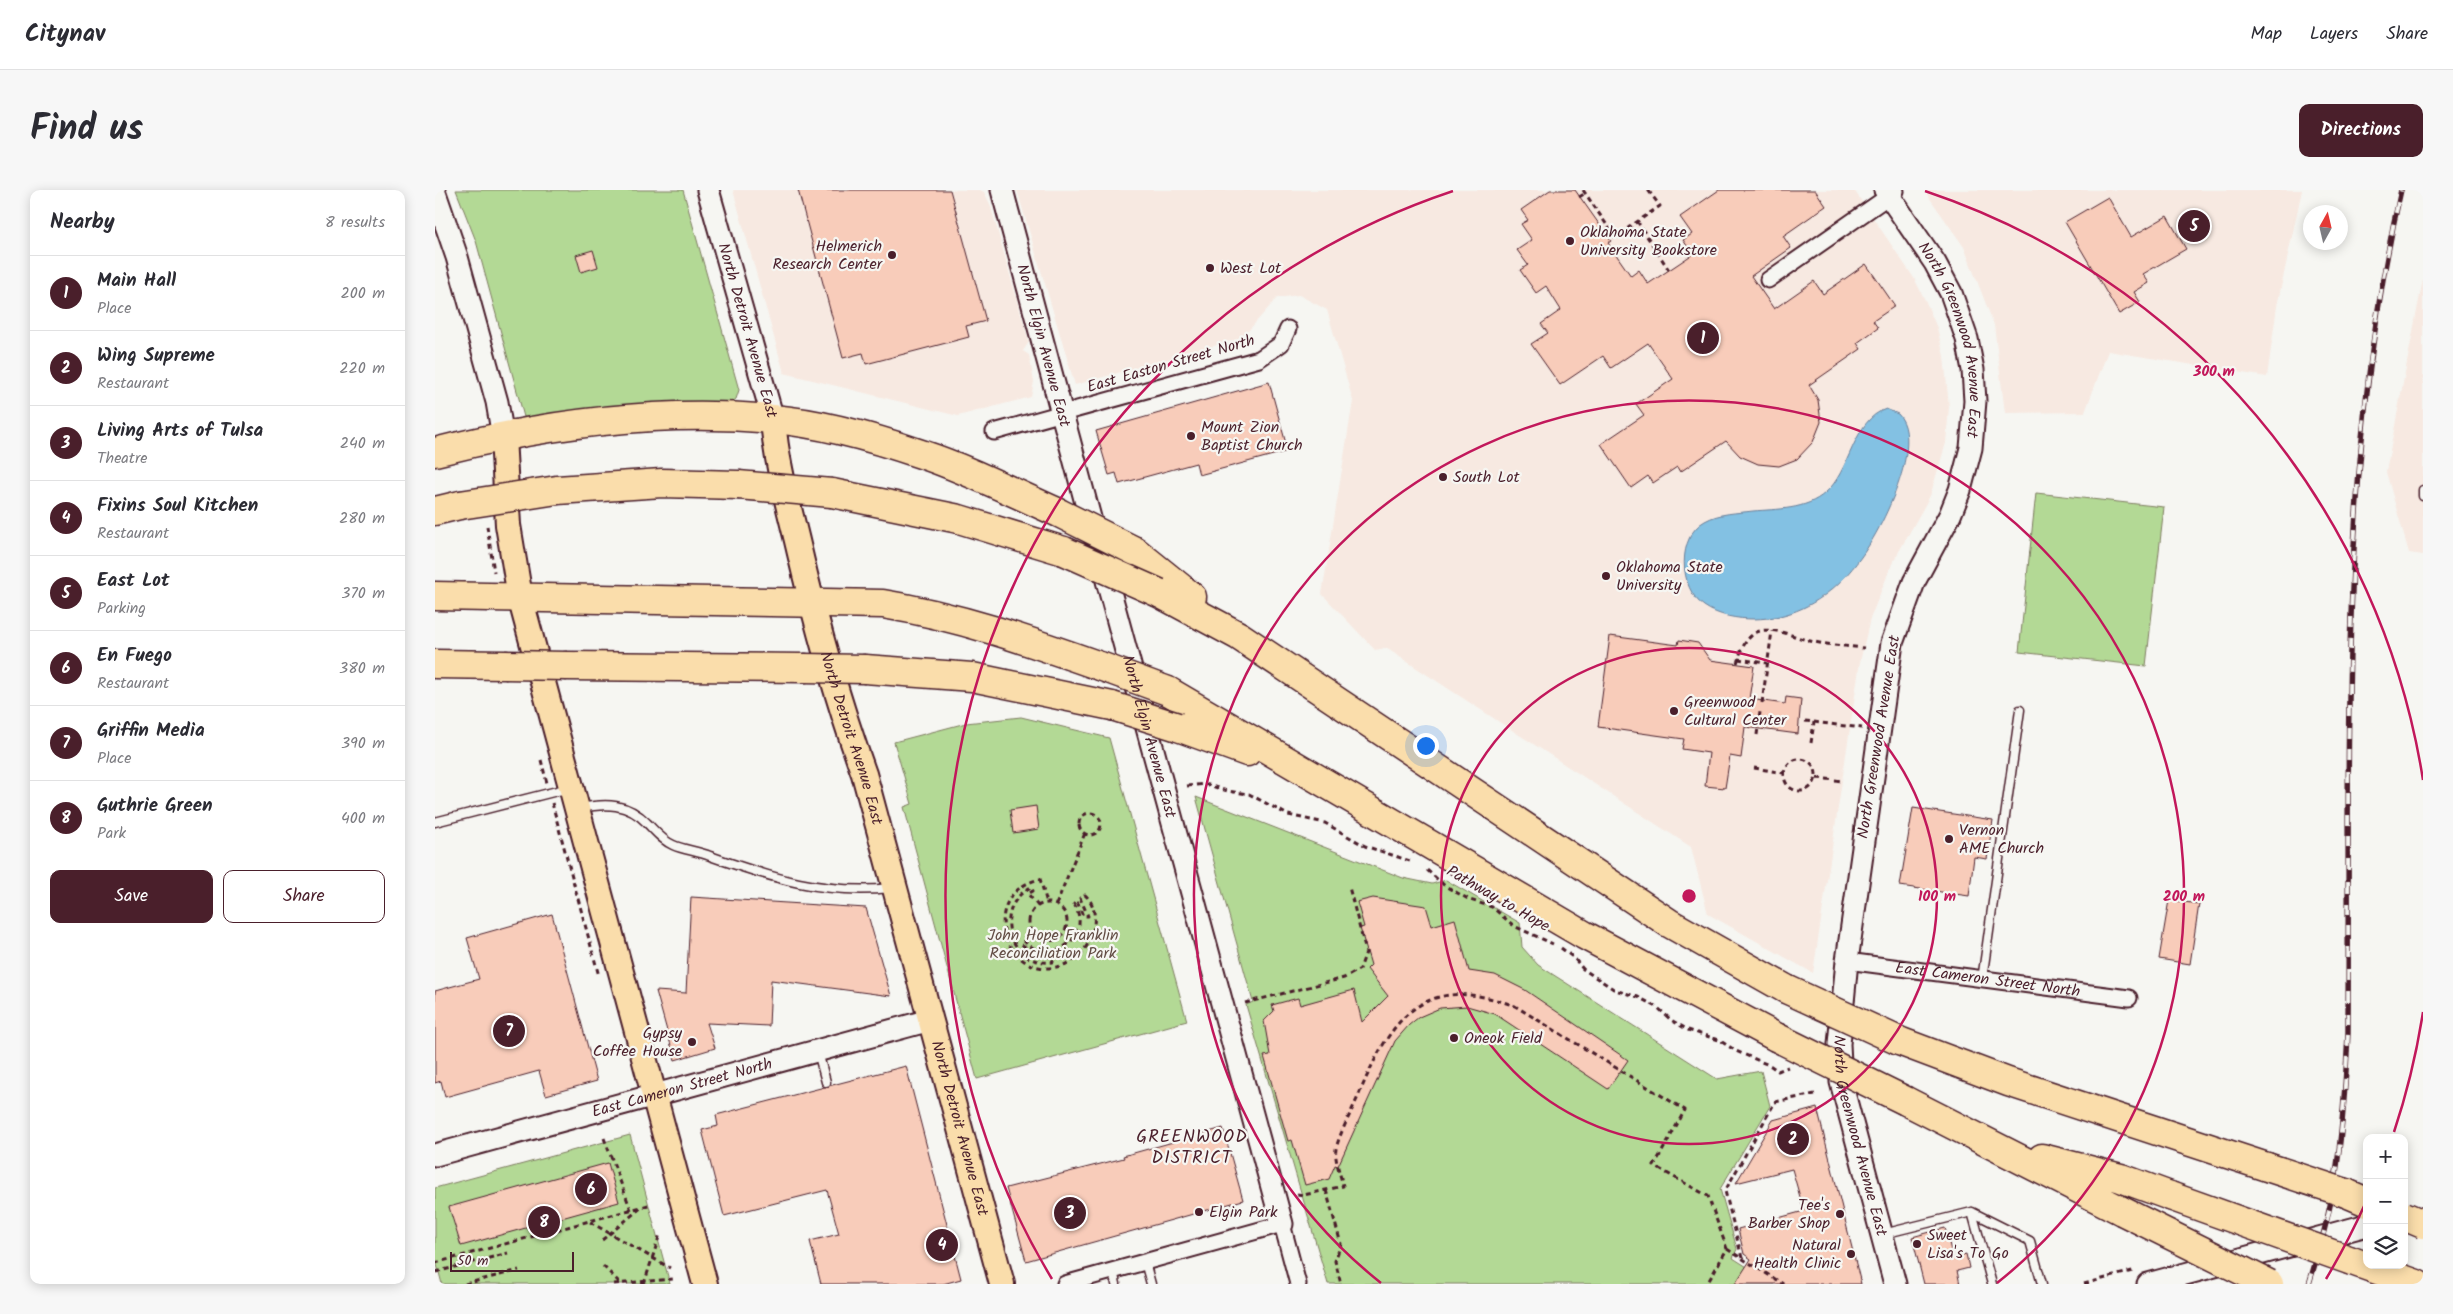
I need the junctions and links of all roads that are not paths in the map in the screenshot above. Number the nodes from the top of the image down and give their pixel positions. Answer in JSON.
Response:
{"nodes":[{"id":1,"x":708,"y":190,"type":"edge"},
{"id":2,"x":1002,"y":190,"type":"edge"},
{"id":3,"x":1890,"y":192,"type":"edge"},
{"id":4,"x":435,"y":193,"type":"edge"},
{"id":5,"x":1768,"y":280,"type":"dead end"},
{"id":6,"x":1288,"y":329,"type":"dead end"},
{"id":7,"x":1062,"y":414,"type":"junction"},
{"id":8,"x":773,"y":419,"type":"junction"},
{"id":9,"x":994,"y":432,"type":"dead end"},
{"id":10,"x":503,"y":436,"type":"junction"},
{"id":11,"x":435,"y":452,"type":"edge"},
{"id":12,"x":2423,"y":490,"type":"edge"},
{"id":13,"x":2423,"y":496,"type":"edge"},
{"id":14,"x":448,"y":508,"type":"edge"},
{"id":15,"x":435,"y":596,"type":"edge"},
{"id":16,"x":520,"y":597,"type":"junction"},
{"id":17,"x":811,"y":601,"type":"junction"},
{"id":18,"x":1239,"y":636,"type":"junction"},
{"id":19,"x":435,"y":664,"type":"edge"},
{"id":20,"x":2019,"y":710,"type":"dead end"},
{"id":21,"x":573,"y":798,"type":"junction"},
{"id":22,"x":435,"y":822,"type":"edge"},
{"id":23,"x":1422,"y":858,"type":"junction"},
{"id":24,"x":894,"y":887,"type":"junction"},
{"id":25,"x":1847,"y":961,"type":"junction"},
{"id":26,"x":1982,"y":980,"type":"junction"},
{"id":27,"x":2129,"y":998,"type":"dead end"},
{"id":28,"x":931,"y":1020,"type":"junction"},
{"id":29,"x":818,"y":1052,"type":"junction"},
{"id":30,"x":826,"y":1082,"type":"dead end"},
{"id":31,"x":654,"y":1097,"type":"junction"},
{"id":32,"x":1995,"y":1147,"type":"junction"},
{"id":33,"x":435,"y":1156,"type":"edge"},
{"id":34,"x":2360,"y":1197,"type":"edge"},
{"id":35,"x":2408,"y":1206,"type":"edge"},
{"id":36,"x":2423,"y":1209,"type":"edge"},
{"id":37,"x":1972,"y":1212,"type":"junction"},
{"id":38,"x":2408,"y":1215,"type":"edge"},
{"id":39,"x":2408,"y":1218,"type":"edge"},
{"id":40,"x":1282,"y":1224,"type":"junction"},
{"id":41,"x":2423,"y":1224,"type":"edge"},
{"id":42,"x":2363,"y":1226,"type":"edge"},
{"id":43,"x":1881,"y":1234,"type":"junction"},
{"id":44,"x":1145,"y":1262,"type":"junction"},
{"id":45,"x":1115,"y":1278,"type":"edge"},
{"id":46,"x":705,"y":1284,"type":"edge"},
{"id":47,"x":1002,"y":1284,"type":"edge"},
{"id":48,"x":1065,"y":1284,"type":"edge"},
{"id":49,"x":1151,"y":1284,"type":"edge"},
{"id":50,"x":1298,"y":1284,"type":"edge"},
{"id":51,"x":1895,"y":1284,"type":"edge"},
{"id":52,"x":1992,"y":1284,"type":"edge"},
{"id":53,"x":2042,"y":1284,"type":"edge"},
{"id":54,"x":2147,"y":1284,"type":"edge"},
{"id":55,"x":2269,"y":1284,"type":"edge"},
{"id":56,"x":2417,"y":1284,"type":"edge"}],
"edges":[{"from":1,"to":8,"type":"street","name":"North Detroit Avenue East"},
{"from":2,"to":7,"type":"street","name":"North Elgin Avenue East"},
{"from":3,"to":5,"type":"street"},
{"from":3,"to":25,"type":"street","name":"North Greenwood Avenue East"},
{"from":4,"to":10,"type":"street"},
{"from":6,"to":7,"type":"street","name":"East Easton Street North"},
{"from":7,"to":9,"type":"street","name":"East Easton Street North"},
{"from":7,"to":40,"type":"street","name":"North Elgin Avenue East"},
{"from":8,"to":10,"type":"highway"},
{"from":8,"to":17,"type":"main road","name":"North Detroit Avenue East"},
{"from":8,"to":18,"type":"highway","bridge":true},
{"from":10,"to":11,"type":"highway"},
{"from":10,"to":16,"type":"main road"},
{"from":12,"to":13,"type":"lane"},
{"from":14,"to":18,"type":"highway","bridge":true},
{"from":15,"to":16,"type":"highway"},
{"from":16,"to":17,"type":"highway"},
{"from":16,"to":21,"type":"main road"},
{"from":17,"to":23,"type":"highway","bridge":true},
{"from":17,"to":24,"type":"main road","name":"North Detroit Avenue East"},
{"from":18,"to":34,"type":"highway","bridge":true},
{"from":19,"to":23,"type":"highway","bridge":true},
{"from":20,"to":26,"type":"lane"},
{"from":21,"to":22,"type":"lane"},
{"from":21,"to":24,"type":"lane"},
{"from":21,"to":31,"type":"main road"},
{"from":23,"to":32,"type":"highway","bridge":true},
{"from":24,"to":28,"type":"main road","name":"North Detroit Avenue East"},
{"from":25,"to":26,"type":"street","name":"East Cameron Street North"},
{"from":25,"to":43,"type":"street","name":"North Greenwood Avenue East"},
{"from":26,"to":27,"type":"street","name":"East Cameron Street North"},
{"from":28,"to":29,"type":"street","name":"East Cameron Street North"},
{"from":28,"to":47,"type":"main road","name":"North Detroit Avenue East"},
{"from":29,"to":30,"type":"lane"},
{"from":29,"to":31,"type":"street","name":"East Cameron Street North"},
{"from":31,"to":33,"type":"street","name":"East Cameron Street North"},
{"from":31,"to":46,"type":"main road"},
{"from":32,"to":55,"type":"highway","bridge":true},
{"from":32,"to":56,"type":"highway","bridge":true},
{"from":35,"to":36,"type":"highway"},
{"from":36,"to":38,"type":"street"},
{"from":37,"to":43,"type":"lane"},
{"from":37,"to":52,"type":"lane"},
{"from":37,"to":53,"type":"lane"},
{"from":39,"to":41,"type":"highway","bridge":true},
{"from":40,"to":44,"type":"street"},
{"from":40,"to":50,"type":"street","name":"North Elgin Avenue East"},
{"from":42,"to":54,"type":"street"},
{"from":43,"to":51,"type":"street","name":"North Greenwood Avenue East"},
{"from":44,"to":45,"type":"street"},
{"from":44,"to":49,"type":"lane"},
{"from":45,"to":48,"type":"street"}]}
